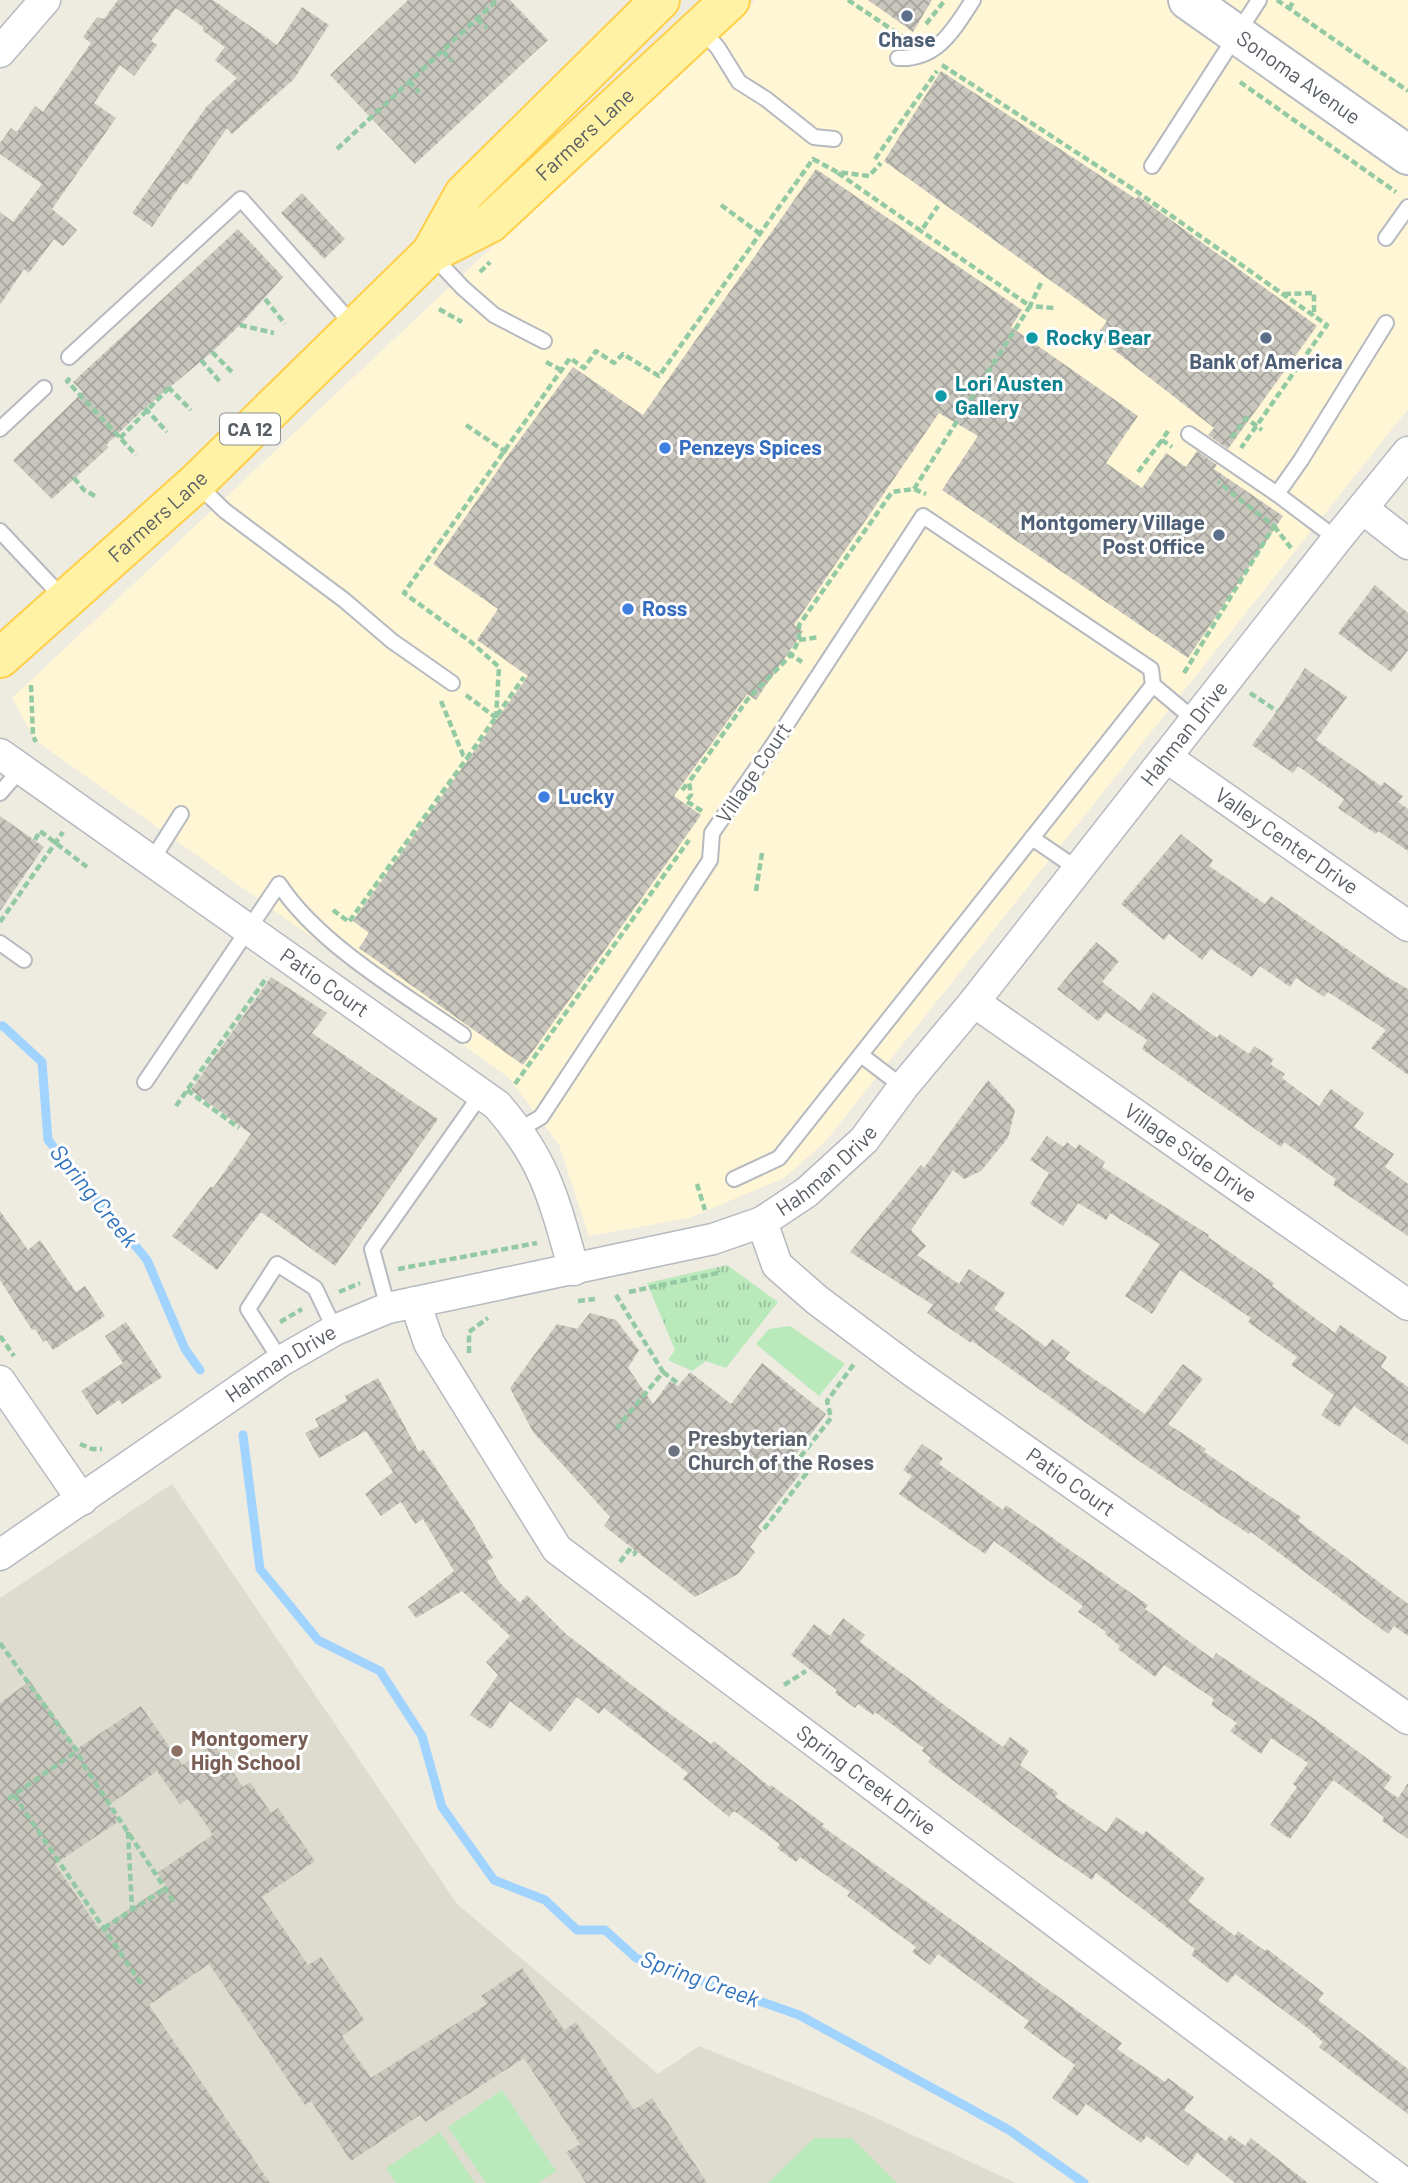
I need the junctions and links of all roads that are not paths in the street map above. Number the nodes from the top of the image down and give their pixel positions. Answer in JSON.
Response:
{"nodes":[{"id":1,"x":45,"y":0,"type":"edge"},
{"id":2,"x":660,"y":0,"type":"edge"},
{"id":3,"x":730,"y":0,"type":"edge"},
{"id":4,"x":973,"y":0,"type":"edge"},
{"id":5,"x":1188,"y":0,"type":"edge"},
{"id":6,"x":1259,"y":0,"type":"edge"},
{"id":7,"x":700,"y":28,"type":"junction"},
{"id":8,"x":1238,"y":35,"type":"junction"},
{"id":9,"x":0,"y":52,"type":"edge"},
{"id":10,"x":898,"y":58,"type":"dead end"},
{"id":11,"x":834,"y":139,"type":"dead end"},
{"id":12,"x":1408,"y":155,"type":"edge"},
{"id":13,"x":1152,"y":166,"type":"dead end"},
{"id":14,"x":1408,"y":207,"type":"edge"},
{"id":15,"x":1386,"y":239,"type":"dead end"},
{"id":16,"x":430,"y":253,"type":"junction"},
{"id":17,"x":1386,"y":323,"type":"dead end"},
{"id":18,"x":355,"y":327,"type":"junction"},
{"id":19,"x":544,"y":341,"type":"dead end"},
{"id":20,"x":69,"y":357,"type":"dead end"},
{"id":21,"x":44,"y":388,"type":"dead end"},
{"id":22,"x":0,"y":429,"type":"edge"},
{"id":23,"x":1189,"y":434,"type":"dead end"},
{"id":24,"x":1408,"y":452,"type":"edge"},
{"id":25,"x":196,"y":483,"type":"junction"},
{"id":26,"x":1277,"y":494,"type":"junction"},
{"id":27,"x":1363,"y":509,"type":"junction"},
{"id":28,"x":0,"y":531,"type":"edge"},
{"id":29,"x":1337,"y":539,"type":"junction"},
{"id":30,"x":1408,"y":544,"type":"edge"},
{"id":31,"x":65,"y":600,"type":"junction"},
{"id":32,"x":0,"y":658,"type":"edge"},
{"id":33,"x":452,"y":683,"type":"road end"},
{"id":34,"x":1153,"y":685,"type":"junction"},
{"id":35,"x":1196,"y":721,"type":"junction"},
{"id":36,"x":1166,"y":757,"type":"junction"},
{"id":37,"x":20,"y":758,"type":"edge"},
{"id":38,"x":0,"y":793,"type":"edge"},
{"id":39,"x":181,"y":814,"type":"dead end"},
{"id":40,"x":1032,"y":838,"type":"junction"},
{"id":41,"x":152,"y":860,"type":"junction"},
{"id":42,"x":1079,"y":870,"type":"junction"},
{"id":43,"x":1408,"y":926,"type":"edge"},
{"id":44,"x":248,"y":929,"type":"junction"},
{"id":45,"x":0,"y":943,"type":"edge"},
{"id":46,"x":24,"y":960,"type":"dead end"},
{"id":47,"x":975,"y":1002,"type":"junction"},
{"id":48,"x":463,"y":1035,"type":"dead end"},
{"id":49,"x":861,"y":1055,"type":"junction"},
{"id":50,"x":145,"y":1082,"type":"dead end"},
{"id":51,"x":904,"y":1087,"type":"junction"},
{"id":52,"x":482,"y":1093,"type":"junction"},
{"id":53,"x":519,"y":1130,"type":"junction"},
{"id":54,"x":734,"y":1179,"type":"dead end"},
{"id":55,"x":762,"y":1222,"type":"junction"},
{"id":56,"x":574,"y":1270,"type":"junction"},
{"id":57,"x":401,"y":1305,"type":"junction"},
{"id":58,"x":1408,"y":1305,"type":"edge"},
{"id":59,"x":335,"y":1330,"type":"junction"},
{"id":60,"x":281,"y":1361,"type":"junction"},
{"id":61,"x":0,"y":1381,"type":"edge"},
{"id":62,"x":82,"y":1500,"type":"junction"},
{"id":63,"x":0,"y":1555,"type":"edge"},
{"id":64,"x":1408,"y":1719,"type":"edge"},
{"id":65,"x":1404,"y":2183,"type":"edge"}],
"edges":[{"from":1,"to":9,"type":"street"},
{"from":2,"to":16,"type":"main road","name":"Farmers Lane","number":"CA 12"},
{"from":3,"to":7,"type":"main road","name":"Farmers Lane","number":"CA 12"},
{"from":4,"to":10,"type":"lane"},
{"from":5,"to":8,"type":"street","name":"Sonoma Avenue"},
{"from":6,"to":8,"type":"lane"},
{"from":7,"to":11,"type":"lane"},
{"from":7,"to":16,"type":"main road","name":"Farmers Lane","number":"CA 12"},
{"from":8,"to":12,"type":"street","name":"Sonoma Avenue"},
{"from":8,"to":13,"type":"lane"},
{"from":14,"to":15,"type":"lane"},
{"from":16,"to":18,"type":"main road","name":"Farmers Lane","number":"CA 12"},
{"from":16,"to":19,"type":"lane"},
{"from":17,"to":26,"type":"lane"},
{"from":18,"to":20,"type":"lane"},
{"from":18,"to":25,"type":"main road","name":"Farmers Lane","number":"CA 12"},
{"from":21,"to":22,"type":"lane"},
{"from":23,"to":26,"type":"lane"},
{"from":24,"to":27,"type":"street","name":"Hahman Drive"},
{"from":25,"to":31,"type":"main road","name":"Farmers Lane","number":"CA 12"},
{"from":25,"to":33,"type":"lane"},
{"from":26,"to":29,"type":"lane"},
{"from":27,"to":29,"type":"street","name":"Hahman Drive"},
{"from":27,"to":30,"type":"street"},
{"from":28,"to":31,"type":"lane"},
{"from":29,"to":35,"type":"street","name":"Hahman Drive"},
{"from":31,"to":32,"type":"main road","name":"Farmers Lane","number":"CA 12"},
{"from":34,"to":35,"type":"lane"},
{"from":34,"to":40,"type":"lane"},
{"from":34,"to":53,"type":"lane","name":"Village Court"},
{"from":35,"to":36,"type":"street","name":"Hahman Drive"},
{"from":36,"to":42,"type":"street","name":"Hahman Drive"},
{"from":36,"to":43,"type":"street","name":"Valley Center Drive"},
{"from":37,"to":38,"type":"lane"},
{"from":37,"to":41,"type":"street","name":"Patio Court"},
{"from":39,"to":41,"type":"lane"},
{"from":40,"to":42,"type":"lane"},
{"from":40,"to":49,"type":"lane"},
{"from":41,"to":44,"type":"street","name":"Patio Court"},
{"from":42,"to":47,"type":"street","name":"Hahman Drive"},
{"from":44,"to":48,"type":"lane"},
{"from":44,"to":50,"type":"lane"},
{"from":44,"to":52,"type":"street","name":"Patio Court"},
{"from":45,"to":46,"type":"lane"},
{"from":47,"to":51,"type":"street","name":"Hahman Drive"},
{"from":47,"to":58,"type":"street","name":"Village Side Drive"},
{"from":49,"to":51,"type":"lane"},
{"from":49,"to":54,"type":"lane"},
{"from":51,"to":55,"type":"street","name":"Hahman Drive"},
{"from":52,"to":53,"type":"street","name":"Patio Court"},
{"from":52,"to":57,"type":"lane"},
{"from":53,"to":56,"type":"street","name":"Patio Court"},
{"from":55,"to":56,"type":"street","name":"Hahman Drive"},
{"from":55,"to":64,"type":"street","name":"Patio Court"},
{"from":56,"to":57,"type":"street","name":"Hahman Drive"},
{"from":57,"to":59,"type":"street","name":"Hahman Drive"},
{"from":57,"to":65,"type":"street","name":"Spring Creek Drive"},
{"from":59,"to":60,"type":"street","name":"Hahman Drive"},
{"from":59,"to":60,"type":"lane"},
{"from":60,"to":62,"type":"street","name":"Hahman Drive"},
{"from":61,"to":62,"type":"street"},
{"from":62,"to":63,"type":"street","name":"Hahman Drive"}]}
